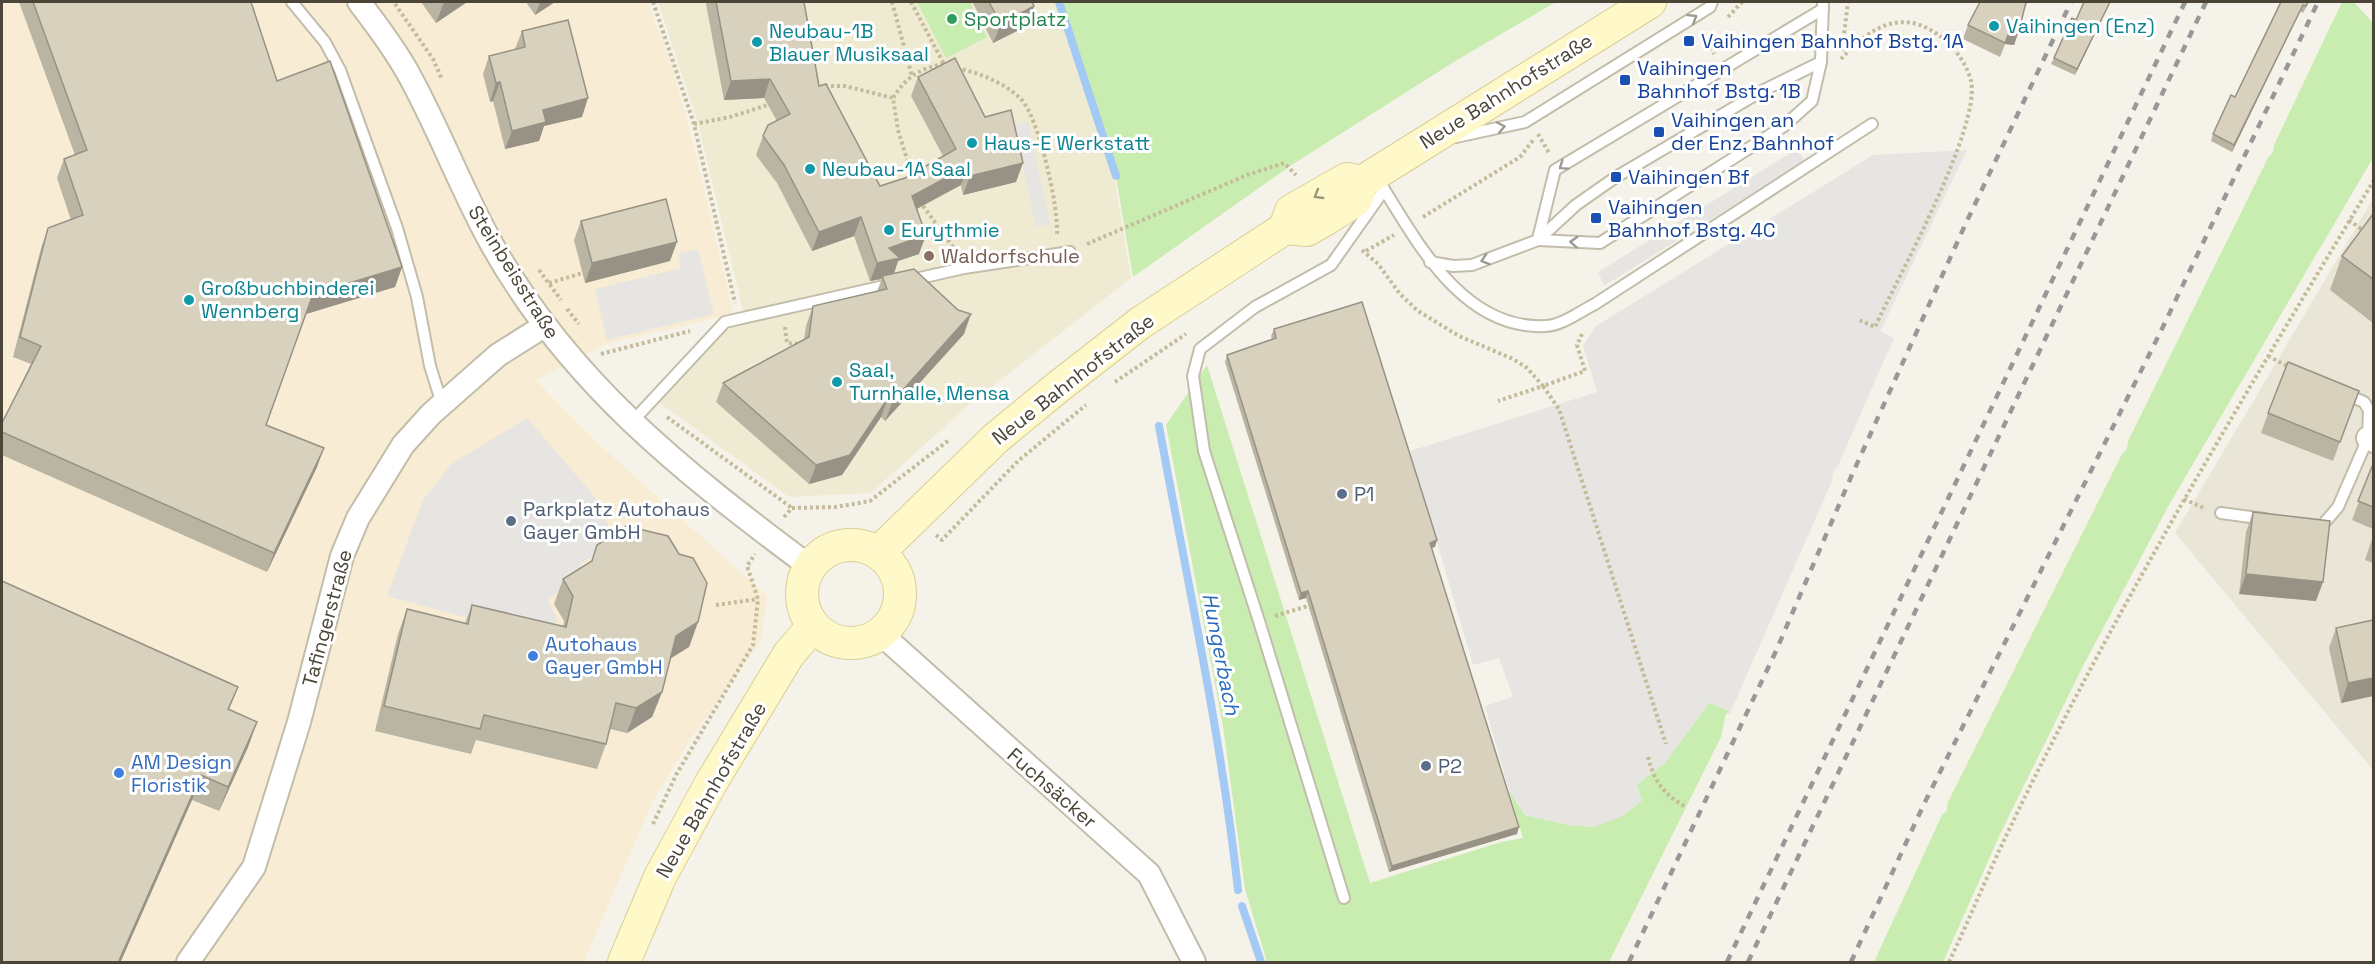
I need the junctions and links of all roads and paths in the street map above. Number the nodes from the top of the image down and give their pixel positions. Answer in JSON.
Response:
{"nodes":[{"id":1,"x":292,"y":2,"type":"edge"},
{"id":2,"x":359,"y":2,"type":"edge"},
{"id":3,"x":393,"y":2,"type":"edge"},
{"id":4,"x":653,"y":2,"type":"edge"},
{"id":5,"x":892,"y":2,"type":"edge"},
{"id":6,"x":911,"y":2,"type":"edge"},
{"id":7,"x":1650,"y":2,"type":"edge"},
{"id":8,"x":1712,"y":2,"type":"edge"},
{"id":9,"x":1823,"y":5,"type":"edge"},
{"id":10,"x":1841,"y":59,"type":"dead end"},
{"id":11,"x":1821,"y":62,"type":"junction"},
{"id":12,"x":944,"y":64,"type":"junction"},
{"id":13,"x":912,"y":76,"type":"junction"},
{"id":14,"x":821,"y":86,"type":"edge"},
{"id":15,"x":447,"y":90,"type":"dead end"},
{"id":16,"x":893,"y":98,"type":"junction"},
{"id":17,"x":773,"y":103,"type":"edge"},
{"id":18,"x":693,"y":124,"type":"junction"},
{"id":19,"x":1872,"y":124,"type":"dead end"},
{"id":20,"x":1424,"y":144,"type":"junction"},
{"id":21,"x":2373,"y":180,"type":"edge"},
{"id":22,"x":1303,"y":182,"type":"dead end"},
{"id":23,"x":1373,"y":182,"type":"junction"},
{"id":24,"x":1481,"y":183,"type":"dead end"},
{"id":25,"x":915,"y":186,"type":"edge"},
{"id":26,"x":1442,"y":205,"type":"dead end"},
{"id":27,"x":923,"y":206,"type":"edge"},
{"id":28,"x":2349,"y":220,"type":"junction"},
{"id":29,"x":2365,"y":232,"type":"edge"},
{"id":30,"x":1538,"y":240,"type":"junction"},
{"id":31,"x":1348,"y":244,"type":"junction"},
{"id":32,"x":1070,"y":252,"type":"joint"},
{"id":33,"x":1055,"y":254,"type":"junction"},
{"id":34,"x":534,"y":261,"type":"dead end"},
{"id":35,"x":1430,"y":262,"type":"junction"},
{"id":36,"x":964,"y":268,"type":"junction"},
{"id":37,"x":583,"y":273,"type":"dead end"},
{"id":38,"x":549,"y":283,"type":"junction"},
{"id":39,"x":782,"y":308,"type":"junction"},
{"id":40,"x":739,"y":318,"type":"junction"},
{"id":41,"x":1859,"y":320,"type":"dead end"},
{"id":42,"x":725,"y":322,"type":"junction"},
{"id":43,"x":544,"y":326,"type":"junction"},
{"id":44,"x":582,"y":328,"type":"dead end"},
{"id":45,"x":1196,"y":328,"type":"dead end"},
{"id":46,"x":1588,"y":328,"type":"dead end"},
{"id":47,"x":594,"y":345,"type":"dead end"},
{"id":48,"x":803,"y":345,"type":"edge"},
{"id":49,"x":601,"y":354,"type":"junction"},
{"id":50,"x":2268,"y":356,"type":"junction"},
{"id":51,"x":607,"y":360,"type":"dead end"},
{"id":52,"x":576,"y":365,"type":"junction"},
{"id":53,"x":2294,"y":373,"type":"edge"},
{"id":54,"x":1543,"y":386,"type":"junction"},
{"id":55,"x":1108,"y":387,"type":"dead end"},
{"id":56,"x":2334,"y":390,"type":"edge"},
{"id":57,"x":1498,"y":401,"type":"dead end"},
{"id":58,"x":649,"y":402,"type":"junction"},
{"id":59,"x":1090,"y":402,"type":"dead end"},
{"id":60,"x":442,"y":404,"type":"junction"},
{"id":61,"x":631,"y":423,"type":"junction"},
{"id":62,"x":2371,"y":440,"type":"edge"},
{"id":63,"x":2184,"y":500,"type":"junction"},
{"id":64,"x":2194,"y":505,"type":"dead end"},
{"id":65,"x":792,"y":508,"type":"dead end"},
{"id":66,"x":2221,"y":513,"type":"dead end"},
{"id":67,"x":915,"y":517,"type":"junction"},
{"id":68,"x":2276,"y":521,"type":"edge"},
{"id":69,"x":2309,"y":526,"type":"edge"},
{"id":70,"x":768,"y":535,"type":"junction"},
{"id":71,"x":879,"y":552,"type":"junction"},
{"id":72,"x":809,"y":566,"type":"junction"},
{"id":73,"x":758,"y":599,"type":"junction"},
{"id":74,"x":1312,"y":604,"type":"edge"},
{"id":75,"x":716,"y":605,"type":"dead end"},
{"id":76,"x":1259,"y":621,"type":"junction"},
{"id":77,"x":813,"y":626,"type":"junction"},
{"id":78,"x":881,"y":634,"type":"junction"},
{"id":79,"x":1666,"y":744,"type":"dead end"},
{"id":80,"x":1648,"y":757,"type":"dead end"},
{"id":81,"x":1686,"y":807,"type":"dead end"},
{"id":82,"x":650,"y":830,"type":"dead end"},
{"id":83,"x":1344,"y":898,"type":"dead end"},
{"id":84,"x":188,"y":963,"type":"edge"},
{"id":85,"x":624,"y":963,"type":"edge"},
{"id":86,"x":1194,"y":963,"type":"edge"},
{"id":87,"x":1949,"y":963,"type":"edge"}],
"edges":[{"from":1,"to":60,"type":"lane"},
{"from":2,"to":43,"type":"street","name":"Steinbeisstraße"},
{"from":3,"to":15,"type":"path"},
{"from":4,"to":18,"type":"path"},
{"from":5,"to":13,"type":"path"},
{"from":6,"to":12,"type":"path"},
{"from":7,"to":20,"type":"main road","name":"Neue Bahnhofstraße"},
{"from":20,"to":8,"type":"lane","one_way":true},
{"from":9,"to":11,"type":"lane"},
{"from":9,"to":30,"type":"lane","one_way":true},
{"from":10,"to":41,"type":"path"},
{"from":11,"to":30,"type":"lane"},
{"from":11,"to":30,"type":"lane","one_way":true},
{"from":12,"to":13,"type":"path"},
{"from":12,"to":33,"type":"path"},
{"from":13,"to":16,"type":"path"},
{"from":14,"to":16,"type":"path"},
{"from":16,"to":25,"type":"path"},
{"from":17,"to":18,"type":"path"},
{"from":18,"to":40,"type":"path"},
{"from":19,"to":35,"type":"lane"},
{"from":20,"to":23,"type":"main road","name":"Neue Bahnhofstraße"},
{"from":21,"to":28,"type":"path"},
{"from":22,"to":32,"type":"path"},
{"from":23,"to":31,"type":"lane"},
{"from":23,"to":35,"type":"lane"},
{"from":23,"to":67,"type":"main road","name":"Neue Bahnhofstraße"},
{"from":24,"to":26,"type":"path"},
{"from":27,"to":36,"type":"path"},
{"from":28,"to":29,"type":"path"},
{"from":28,"to":50,"type":"path"},
{"from":30,"to":35,"type":"lane","one_way":true},
{"from":31,"to":54,"type":"path"},
{"from":31,"to":76,"type":"lane"},
{"from":32,"to":33,"type":"lane"},
{"from":33,"to":36,"type":"lane"},
{"from":34,"to":38,"type":"path"},
{"from":36,"to":39,"type":"lane"},
{"from":37,"to":38,"type":"path"},
{"from":38,"to":44,"type":"path"},
{"from":39,"to":40,"type":"lane"},
{"from":39,"to":48,"type":"path"},
{"from":40,"to":42,"type":"lane"},
{"from":42,"to":49,"type":"path"},
{"from":42,"to":58,"type":"lane"},
{"from":43,"to":52,"type":"street","name":"Steinbeisstraße"},
{"from":43,"to":60,"type":"street","name":"Tafingerstraße"},
{"from":45,"to":55,"type":"path"},
{"from":46,"to":54,"type":"path"},
{"from":47,"to":49,"type":"path"},
{"from":49,"to":51,"type":"path"},
{"from":49,"to":52,"type":"path"},
{"from":50,"to":53,"type":"path"},
{"from":50,"to":63,"type":"path"},
{"from":52,"to":61,"type":"street","name":"Steinbeisstraße"},
{"from":54,"to":57,"type":"path"},
{"from":54,"to":79,"type":"path"},
{"from":56,"to":62,"type":"lane"},
{"from":58,"to":61,"type":"lane"},
{"from":58,"to":65,"type":"path"},
{"from":59,"to":67,"type":"path"},
{"from":60,"to":84,"type":"street","name":"Tafingerstraße"},
{"from":61,"to":70,"type":"street","name":"Steinbeisstraße"},
{"from":62,"to":69,"type":"lane"},
{"from":63,"to":64,"type":"path"},
{"from":63,"to":87,"type":"path"},
{"from":66,"to":68,"type":"lane"},
{"from":67,"to":71,"type":"main road","name":"Neue Bahnhofstraße"},
{"from":70,"to":72,"type":"street","name":"Steinbeisstraße"},
{"from":70,"to":73,"type":"path"},
{"from":71,"to":72,"type":"main road"},
{"from":71,"to":78,"type":"main road"},
{"from":72,"to":77,"type":"main road"},
{"from":73,"to":75,"type":"path"},
{"from":73,"to":82,"type":"path"},
{"from":74,"to":76,"type":"path"},
{"from":76,"to":83,"type":"lane"},
{"from":77,"to":78,"type":"main road"},
{"from":77,"to":85,"type":"main road","name":"Neue Bahnhofstraße"},
{"from":78,"to":86,"type":"street","name":"Fuchsäcker"},
{"from":80,"to":81,"type":"path"}]}
